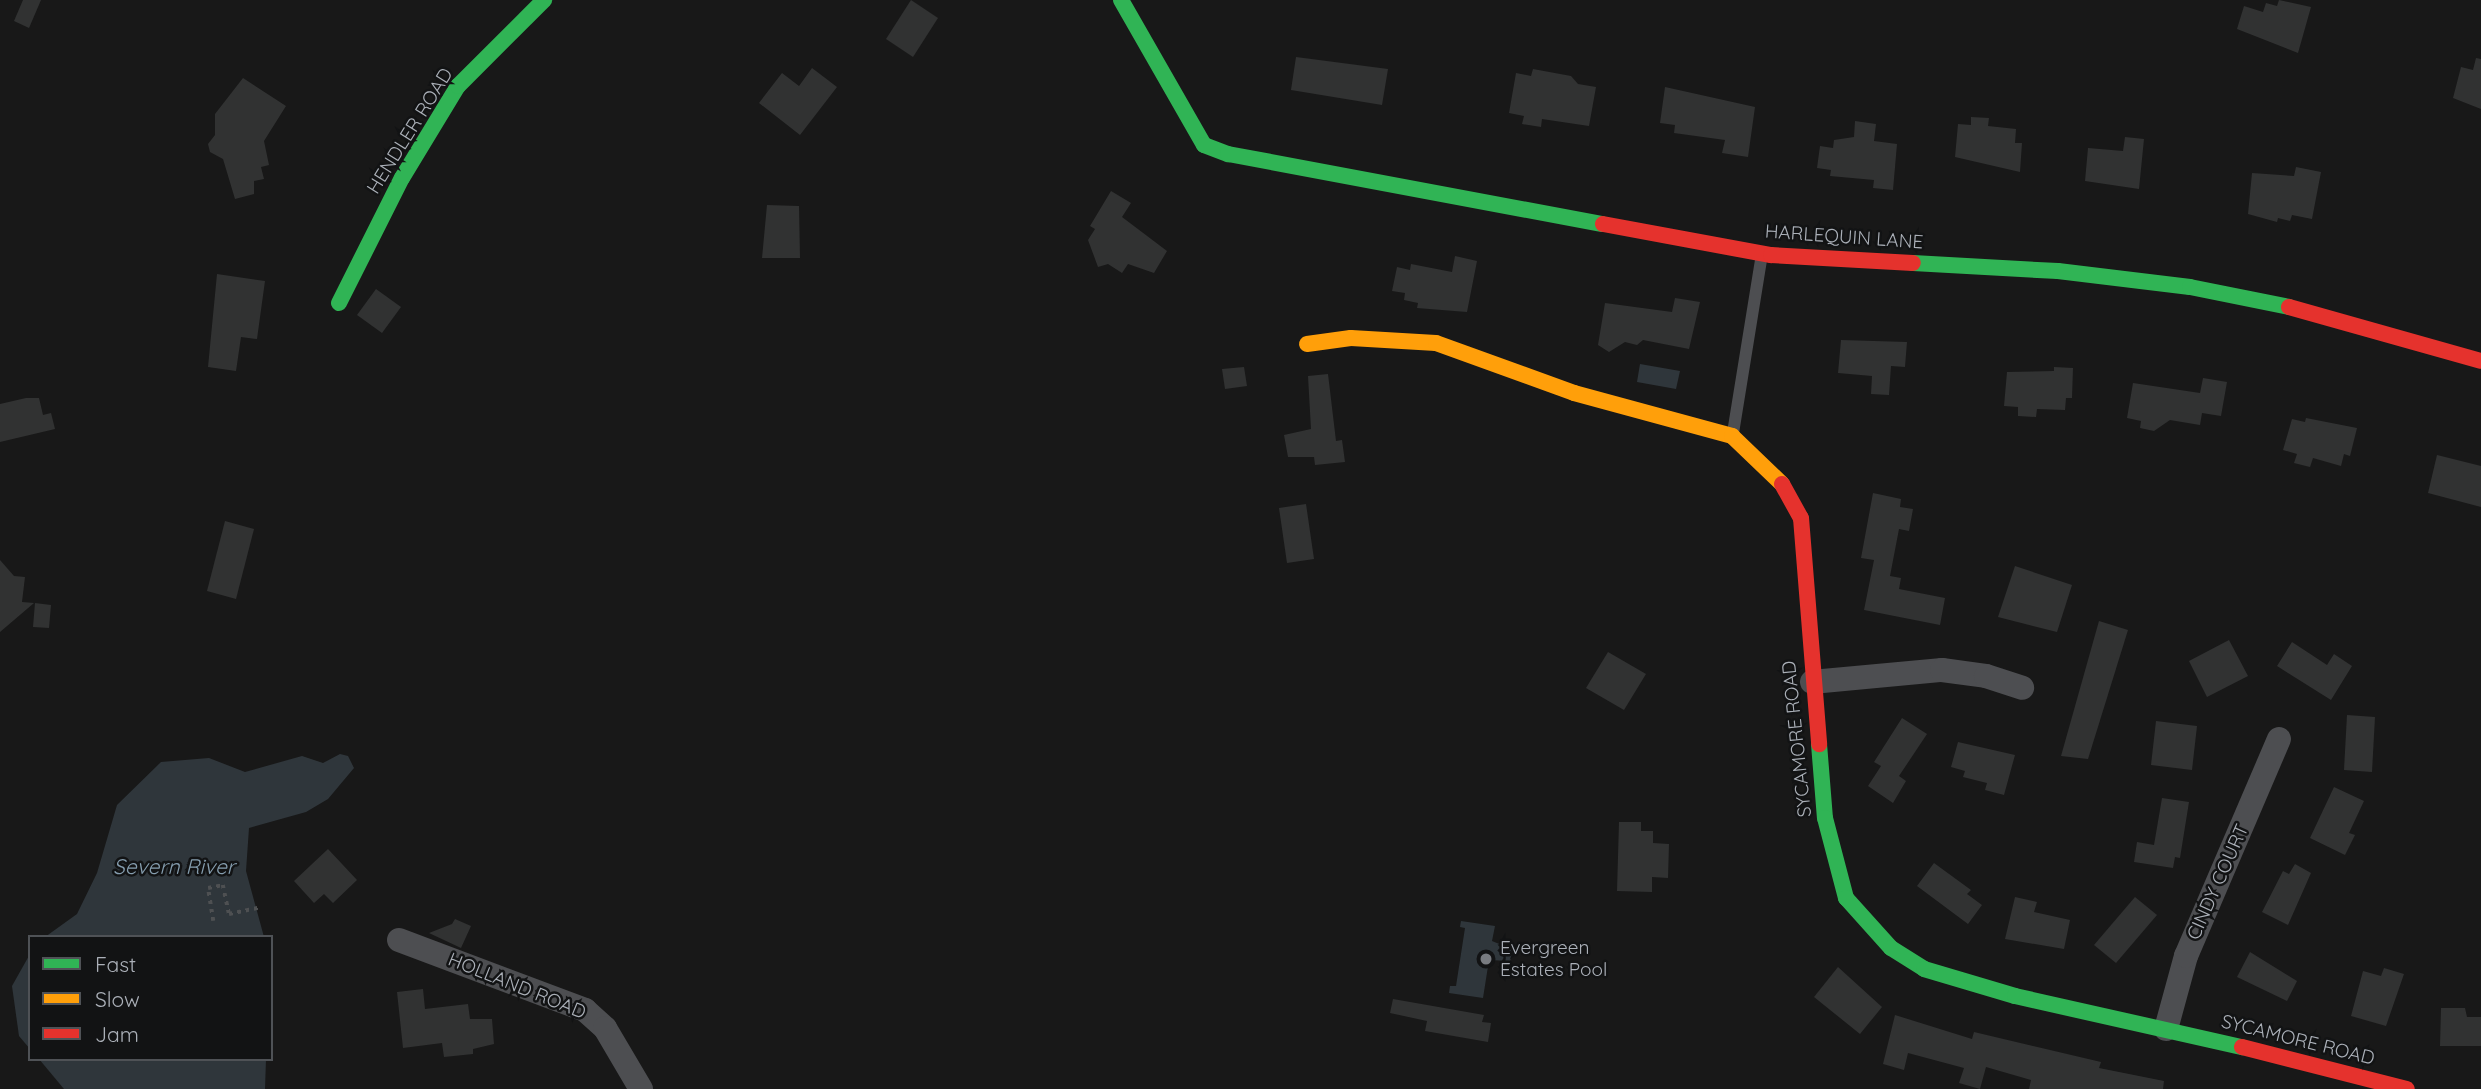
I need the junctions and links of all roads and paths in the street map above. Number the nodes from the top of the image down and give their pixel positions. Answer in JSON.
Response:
{"nodes":[{"id":1,"x":544,"y":0,"type":"edge"},
{"id":2,"x":1121,"y":0,"type":"edge"},
{"id":3,"x":1762,"y":254,"type":"junction"},
{"id":4,"x":339,"y":303,"type":"dead end"},
{"id":5,"x":1307,"y":344,"type":"dead end"},
{"id":6,"x":2481,"y":361,"type":"edge"},
{"id":7,"x":1732,"y":436,"type":"junction"},
{"id":8,"x":1812,"y":682,"type":"junction"},
{"id":9,"x":2021,"y":688,"type":"dead end"},
{"id":10,"x":2280,"y":739,"type":"dead end"},
{"id":11,"x":258,"y":908,"type":"dead end"},
{"id":12,"x":213,"y":921,"type":"dead end"},
{"id":13,"x":399,"y":940,"type":"dead end"},
{"id":14,"x":2166,"y":1028,"type":"junction"},
{"id":15,"x":641,"y":1089,"type":"edge"},
{"id":16,"x":2407,"y":1089,"type":"edge"}],
"edges":[{"from":1,"to":4,"type":"street","name":"HENDLER ROAD"},
{"from":2,"to":3,"type":"street","name":"HARLEQUIN LANE"},
{"from":3,"to":6,"type":"street","name":"HARLEQUIN LANE"},
{"from":3,"to":7,"type":"lane"},
{"from":5,"to":7,"type":"street","name":"SYCAMORE ROAD"},
{"from":7,"to":8,"type":"street","name":"SYCAMORE ROAD"},
{"from":8,"to":9,"type":"street"},
{"from":8,"to":14,"type":"street","name":"SYCAMORE ROAD"},
{"from":10,"to":14,"type":"street","name":"CINDY COURT"},
{"from":11,"to":12,"type":"path"},
{"from":13,"to":15,"type":"street","name":"HOLLAND ROAD"},
{"from":14,"to":16,"type":"street","name":"SYCAMORE ROAD"}]}
